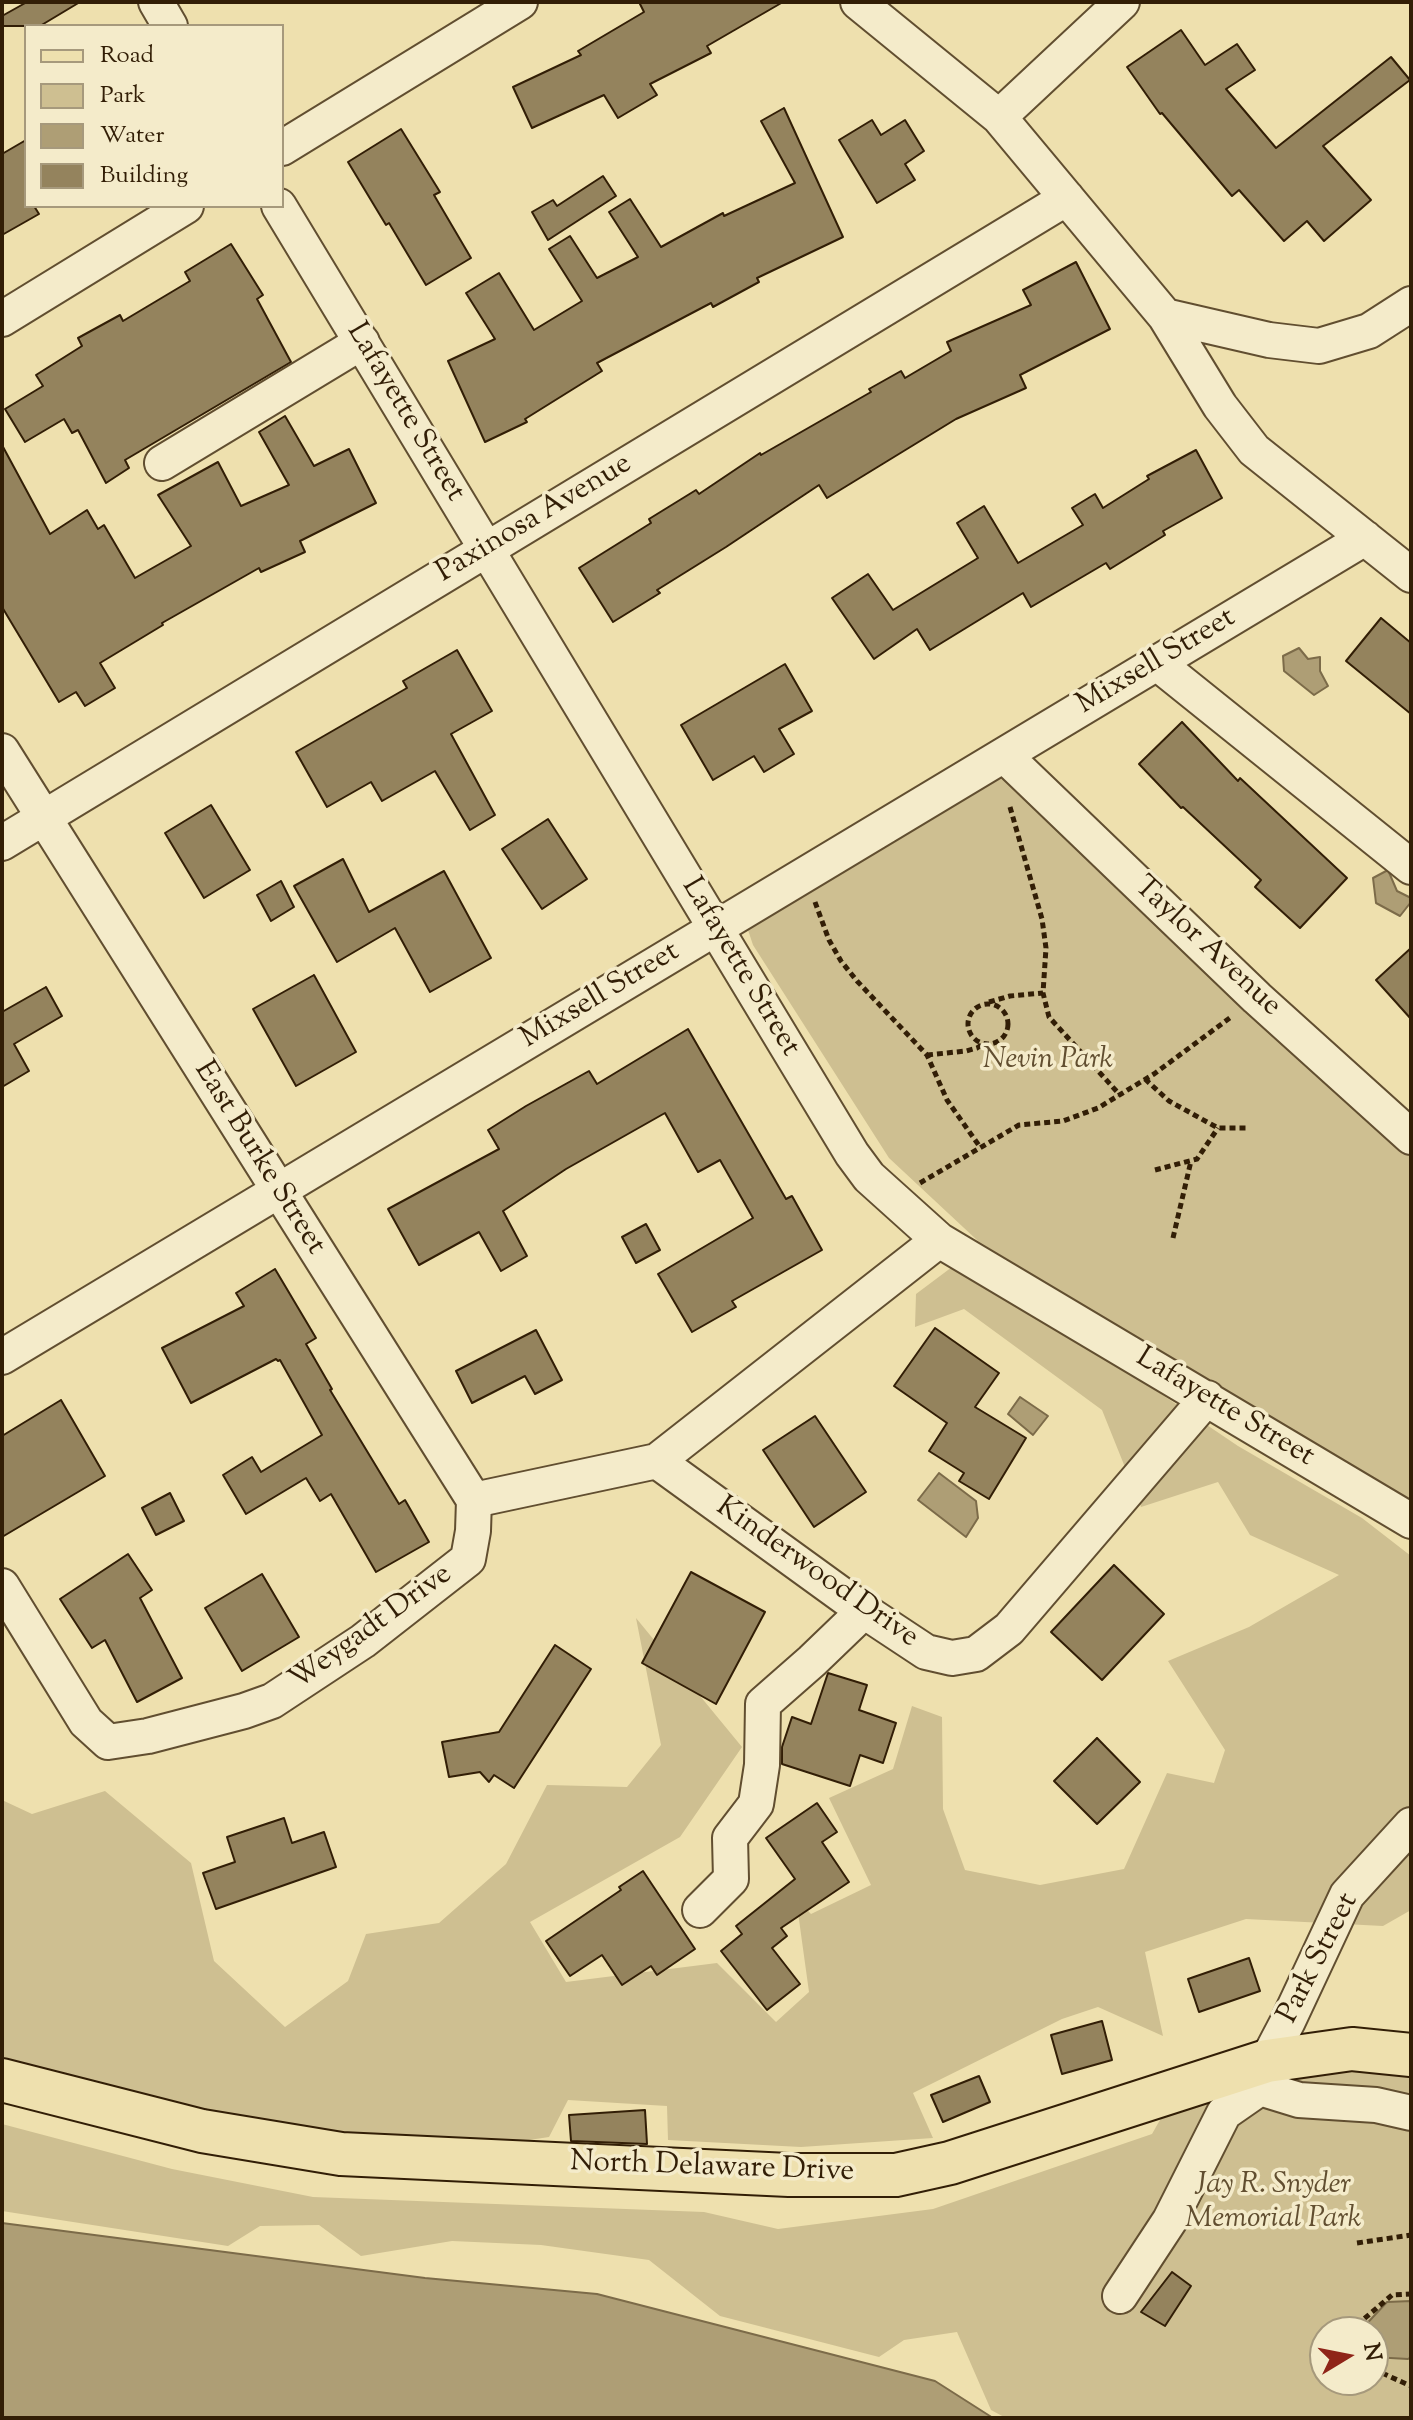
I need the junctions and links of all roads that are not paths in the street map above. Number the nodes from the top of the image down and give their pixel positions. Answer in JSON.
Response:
{"nodes":[{"id":1,"x":156,"y":2,"type":"edge"},
{"id":2,"x":520,"y":2,"type":"edge"},
{"id":3,"x":858,"y":2,"type":"edge"},
{"id":4,"x":1122,"y":2,"type":"edge"},
{"id":5,"x":169,"y":24,"type":"edge"},
{"id":6,"x":999,"y":117,"type":"junction"},
{"id":7,"x":284,"y":147,"type":"edge"},
{"id":8,"x":1067,"y":198,"type":"junction"},
{"id":9,"x":183,"y":208,"type":"edge"},
{"id":10,"x":280,"y":208,"type":"edge"},
{"id":11,"x":1411,"y":304,"type":"edge"},
{"id":12,"x":1165,"y":316,"type":"junction"},
{"id":13,"x":2,"y":319,"type":"edge"},
{"id":14,"x":362,"y":342,"type":"junction"},
{"id":15,"x":162,"y":463,"type":"dead end"},
{"id":16,"x":1365,"y":538,"type":"junction"},
{"id":17,"x":487,"y":549,"type":"junction"},
{"id":18,"x":1411,"y":575,"type":"edge"},
{"id":19,"x":1157,"y":663,"type":"junction"},
{"id":20,"x":2,"y":751,"type":"edge"},
{"id":21,"x":1004,"y":755,"type":"junction"},
{"id":22,"x":43,"y":818,"type":"junction"},
{"id":23,"x":2,"y":843,"type":"edge"},
{"id":24,"x":1411,"y":867,"type":"edge"},
{"id":25,"x":716,"y":928,"type":"junction"},
{"id":26,"x":1411,"y":1137,"type":"edge"},
{"id":27,"x":278,"y":1191,"type":"junction"},
{"id":28,"x":939,"y":1240,"type":"junction"},
{"id":29,"x":2,"y":1357,"type":"edge"},
{"id":30,"x":1207,"y":1398,"type":"junction"},
{"id":31,"x":657,"y":1461,"type":"junction"},
{"id":32,"x":474,"y":1500,"type":"junction"},
{"id":33,"x":1411,"y":1521,"type":"edge"},
{"id":34,"x":2,"y":1586,"type":"edge"},
{"id":35,"x":864,"y":1611,"type":"junction"},
{"id":36,"x":1411,"y":1825,"type":"edge"},
{"id":37,"x":700,"y":1910,"type":"dead end"},
{"id":38,"x":1411,"y":2055,"type":"edge"},
{"id":39,"x":1263,"y":2074,"type":"junction"},
{"id":40,"x":2,"y":2080,"type":"edge"},
{"id":41,"x":1411,"y":2113,"type":"edge"},
{"id":42,"x":1120,"y":2296,"type":"dead end"}],
"edges":[{"from":1,"to":5,"type":"street"},
{"from":2,"to":7,"type":"street"},
{"from":3,"to":6,"type":"street"},
{"from":4,"to":6,"type":"street"},
{"from":6,"to":8,"type":"street"},
{"from":8,"to":12,"type":"street"},
{"from":8,"to":17,"type":"street","name":"Paxinosa Avenue"},
{"from":9,"to":13,"type":"street"},
{"from":10,"to":14,"type":"street","name":"Lafayette Street"},
{"from":11,"to":12,"type":"street"},
{"from":12,"to":16,"type":"street"},
{"from":14,"to":15,"type":"street"},
{"from":14,"to":17,"type":"street","name":"Lafayette Street"},
{"from":16,"to":18,"type":"street"},
{"from":16,"to":19,"type":"street","name":"Mixsell Street"},
{"from":17,"to":22,"type":"street","name":"Paxinosa Avenue"},
{"from":17,"to":25,"type":"street","name":"Lafayette Street"},
{"from":19,"to":21,"type":"street","name":"Mixsell Street"},
{"from":19,"to":24,"type":"street"},
{"from":20,"to":22,"type":"street","name":"East Burke Street"},
{"from":21,"to":25,"type":"street","name":"Mixsell Street"},
{"from":21,"to":26,"type":"street","name":"Taylor Avenue"},
{"from":22,"to":23,"type":"street","name":"Paxinosa Avenue"},
{"from":22,"to":27,"type":"street","name":"East Burke Street"},
{"from":25,"to":27,"type":"street","name":"Mixsell Street"},
{"from":25,"to":28,"type":"street","name":"Lafayette Street"},
{"from":27,"to":29,"type":"street","name":"Mixsell Street"},
{"from":27,"to":32,"type":"street","name":"East Burke Street"},
{"from":28,"to":30,"type":"street","name":"Lafayette Street"},
{"from":28,"to":31,"type":"street"},
{"from":30,"to":33,"type":"street","name":"Lafayette Street"},
{"from":30,"to":35,"type":"street","name":"Kinderwood Drive"},
{"from":31,"to":32,"type":"street"},
{"from":31,"to":35,"type":"street","name":"Kinderwood Drive"},
{"from":32,"to":34,"type":"street","name":"Weygadt Drive"},
{"from":35,"to":37,"type":"street"},
{"from":36,"to":39,"type":"street","name":"Park Street"},
{"from":38,"to":39,"type":"main road","name":"North Delaware Drive"},
{"from":39,"to":40,"type":"main road","name":"North Delaware Drive"},
{"from":39,"to":41,"type":"street"},
{"from":39,"to":42,"type":"street"}]}
